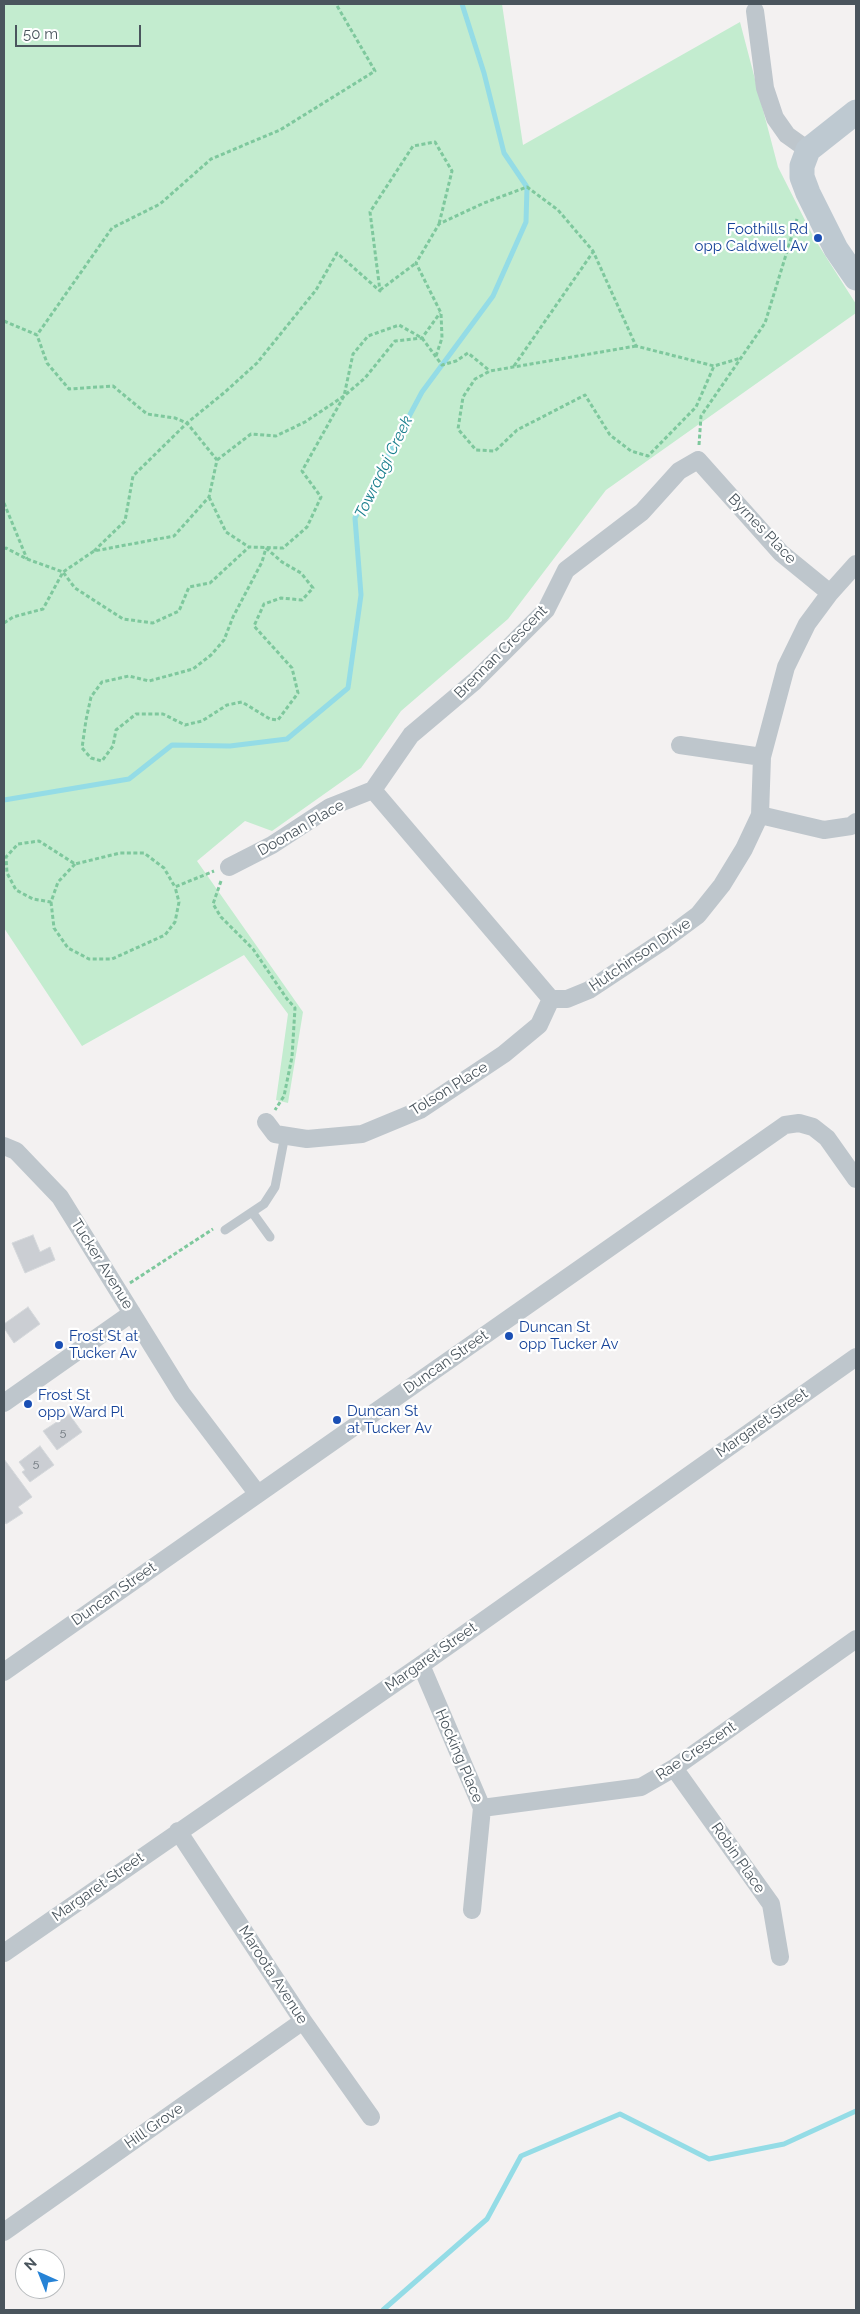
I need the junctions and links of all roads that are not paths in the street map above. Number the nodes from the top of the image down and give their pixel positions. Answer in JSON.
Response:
{"nodes":[{"id":1,"x":755,"y":11,"type":"dead end"},
{"id":2,"x":856,"y":112,"type":"edge"},
{"id":3,"x":808,"y":150,"type":"junction"},
{"id":4,"x":856,"y":278,"type":"edge"},
{"id":5,"x":698,"y":460,"type":"joint"},
{"id":6,"x":856,"y":564,"type":"edge"},
{"id":7,"x":830,"y":593,"type":"junction"},
{"id":8,"x":680,"y":745,"type":"dead end"},
{"id":9,"x":762,"y":757,"type":"junction"},
{"id":10,"x":373,"y":790,"type":"junction"},
{"id":11,"x":760,"y":815,"type":"junction"},
{"id":12,"x":856,"y":822,"type":"edge"},
{"id":13,"x":229,"y":867,"type":"road end"},
{"id":14,"x":550,"y":999,"type":"junction"},
{"id":15,"x":266,"y":1122,"type":"road end"},
{"id":16,"x":285,"y":1135,"type":"junction"},
{"id":17,"x":4,"y":1146,"type":"edge"},
{"id":18,"x":856,"y":1179,"type":"edge"},
{"id":19,"x":252,"y":1212,"type":"junction"},
{"id":20,"x":222,"y":1228,"type":"road end"},
{"id":21,"x":270,"y":1237,"type":"dead end"},
{"id":22,"x":132,"y":1313,"type":"junction"},
{"id":23,"x":856,"y":1357,"type":"edge"},
{"id":24,"x":4,"y":1403,"type":"edge"},
{"id":25,"x":257,"y":1493,"type":"junction"},
{"id":26,"x":856,"y":1639,"type":"edge"},
{"id":27,"x":421,"y":1665,"type":"junction"},
{"id":28,"x":4,"y":1672,"type":"edge"},
{"id":29,"x":674,"y":1768,"type":"junction"},
{"id":30,"x":482,"y":1808,"type":"junction"},
{"id":31,"x":178,"y":1830,"type":"junction"},
{"id":32,"x":472,"y":1910,"type":"dead end"},
{"id":33,"x":4,"y":1953,"type":"edge"},
{"id":34,"x":780,"y":1957,"type":"dead end"},
{"id":35,"x":304,"y":2021,"type":"junction"},
{"id":36,"x":370,"y":2117,"type":"dead end"},
{"id":37,"x":4,"y":2232,"type":"edge"}],
"edges":[{"from":1,"to":3,"type":"street"},
{"from":2,"to":3,"type":"main road"},
{"from":3,"to":4,"type":"main road"},
{"from":5,"to":7,"type":"street","name":"Byrnes Place"},
{"from":5,"to":10,"type":"street","name":"Brennan Crescent"},
{"from":6,"to":7,"type":"street","name":"Hutchinson Drive"},
{"from":7,"to":9,"type":"street","name":"Hutchinson Drive"},
{"from":8,"to":9,"type":"street"},
{"from":9,"to":11,"type":"street","name":"Hutchinson Drive"},
{"from":10,"to":13,"type":"street","name":"Doonan Place"},
{"from":10,"to":14,"type":"street"},
{"from":11,"to":12,"type":"street"},
{"from":11,"to":14,"type":"street","name":"Hutchinson Drive"},
{"from":14,"to":16,"type":"street","name":"Tolson Place"},
{"from":15,"to":16,"type":"street","name":"Tolson Place"},
{"from":16,"to":19,"type":"lane"},
{"from":17,"to":22,"type":"street","name":"Tucker Avenue"},
{"from":18,"to":25,"type":"street","name":"Duncan Street"},
{"from":19,"to":20,"type":"lane"},
{"from":19,"to":21,"type":"lane"},
{"from":22,"to":24,"type":"street"},
{"from":22,"to":25,"type":"street","name":"Tucker Avenue"},
{"from":23,"to":27,"type":"street","name":"Margaret Street"},
{"from":25,"to":28,"type":"street","name":"Duncan Street"},
{"from":26,"to":29,"type":"street","name":"Rae Crescent"},
{"from":27,"to":30,"type":"street","name":"Hocking Place"},
{"from":27,"to":31,"type":"street","name":"Margaret Street"},
{"from":29,"to":30,"type":"street","name":"Rae Crescent"},
{"from":29,"to":34,"type":"street","name":"Robin Place"},
{"from":30,"to":32,"type":"street","name":"Hocking Place"},
{"from":31,"to":33,"type":"street","name":"Margaret Street"},
{"from":31,"to":35,"type":"street","name":"Maroota Avenue"},
{"from":35,"to":36,"type":"street","name":"Maroota Avenue"},
{"from":35,"to":37,"type":"street","name":"Hill Grove"}]}
